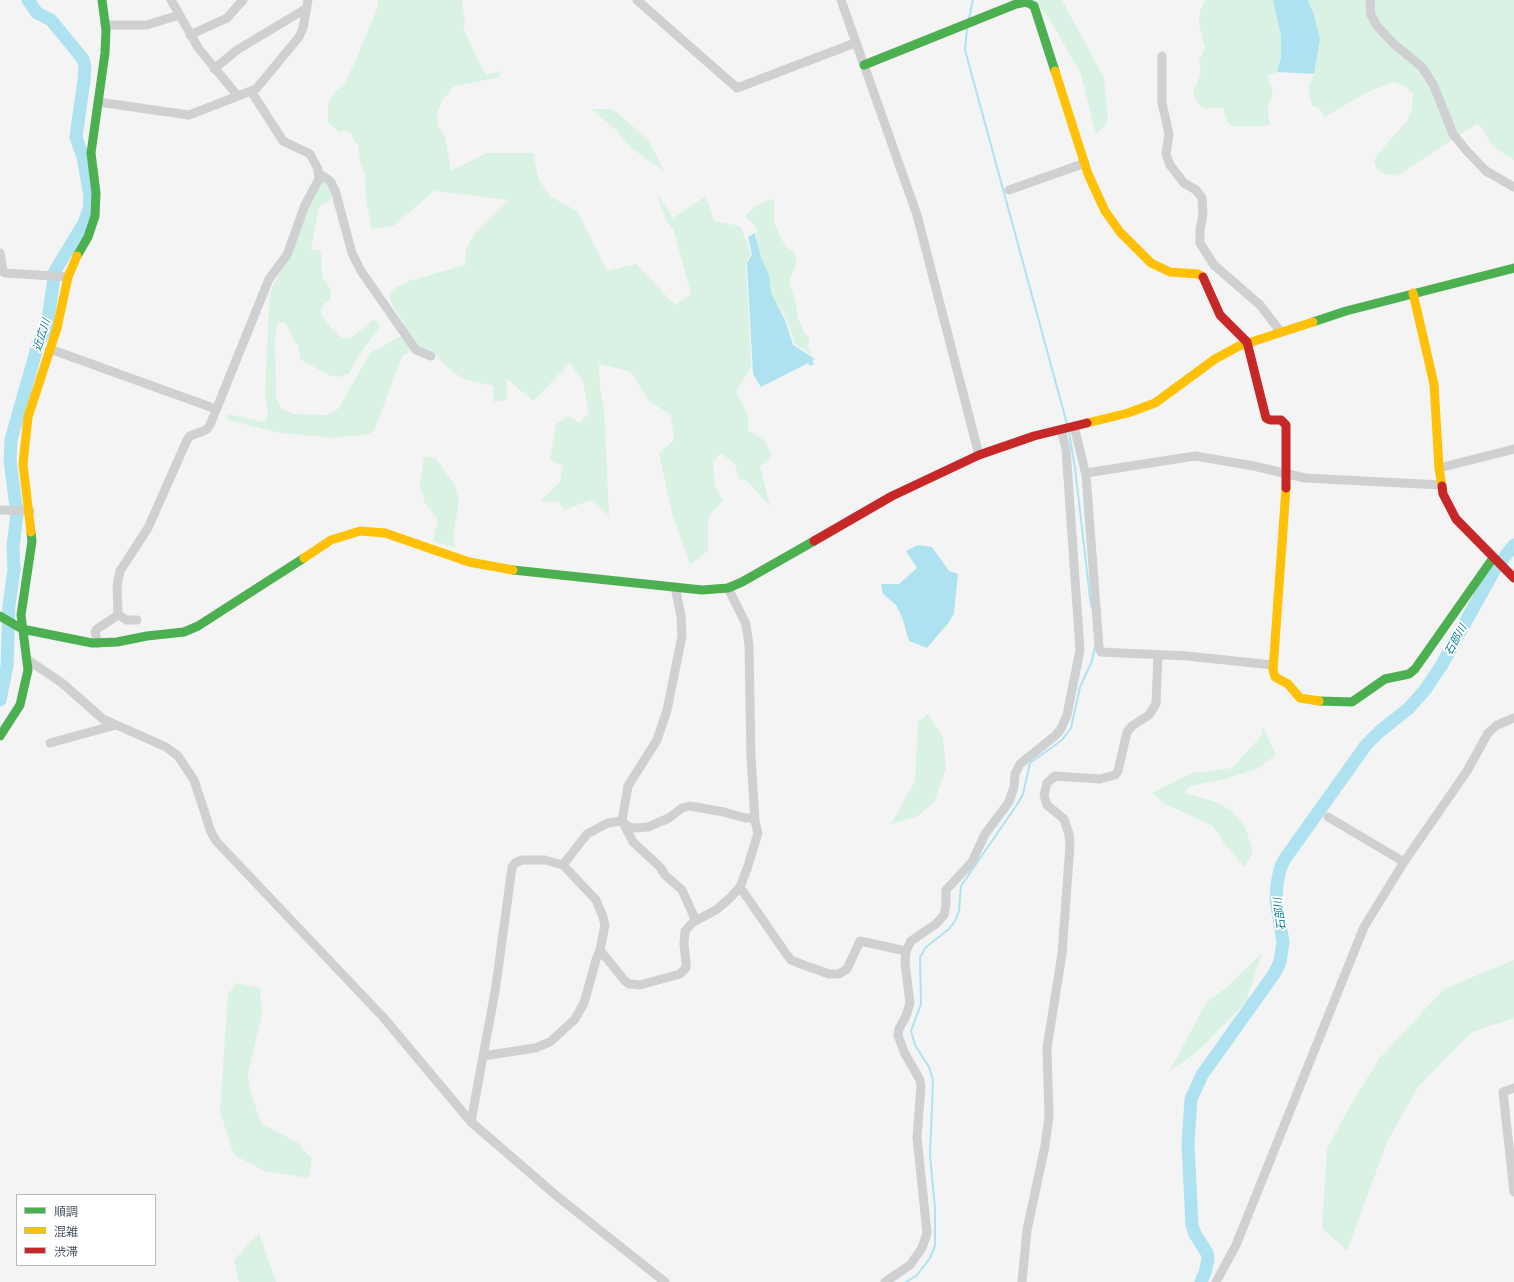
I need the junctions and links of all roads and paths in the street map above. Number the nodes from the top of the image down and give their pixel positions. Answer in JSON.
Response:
{"nodes":[{"id":1,"x":102,"y":0,"type":"edge"},
{"id":2,"x":171,"y":0,"type":"edge"},
{"id":3,"x":243,"y":0,"type":"edge"},
{"id":4,"x":637,"y":0,"type":"edge"},
{"id":5,"x":841,"y":0,"type":"edge"},
{"id":6,"x":1370,"y":0,"type":"edge"},
{"id":7,"x":308,"y":4,"type":"edge"},
{"id":8,"x":179,"y":15,"type":"junction"},
{"id":9,"x":105,"y":25,"type":"junction"},
{"id":10,"x":190,"y":35,"type":"junction"},
{"id":11,"x":855,"y":43,"type":"junction"},
{"id":12,"x":1162,"y":56,"type":"dead end"},
{"id":13,"x":864,"y":65,"type":"junction"},
{"id":14,"x":214,"y":69,"type":"junction"},
{"id":15,"x":251,"y":91,"type":"junction"},
{"id":16,"x":237,"y":95,"type":"junction"},
{"id":17,"x":98,"y":102,"type":"junction"},
{"id":18,"x":1085,"y":163,"type":"junction"},
{"id":19,"x":320,"y":174,"type":"junction"},
{"id":20,"x":1514,"y":187,"type":"edge"},
{"id":21,"x":1009,"y":190,"type":"dead end"},
{"id":22,"x":0,"y":253,"type":"edge"},
{"id":23,"x":1514,"y":268,"type":"edge"},
{"id":24,"x":65,"y":277,"type":"junction"},
{"id":25,"x":1413,"y":293,"type":"junction"},
{"id":26,"x":1280,"y":331,"type":"junction"},
{"id":27,"x":1247,"y":342,"type":"junction"},
{"id":28,"x":50,"y":349,"type":"junction"},
{"id":29,"x":431,"y":356,"type":"dead end"},
{"id":30,"x":216,"y":409,"type":"junction"},
{"id":31,"x":1074,"y":426,"type":"junction"},
{"id":32,"x":1061,"y":429,"type":"junction"},
{"id":33,"x":1514,"y":448,"type":"edge"},
{"id":34,"x":979,"y":455,"type":"junction"},
{"id":35,"x":1439,"y":468,"type":"junction"},
{"id":36,"x":1086,"y":473,"type":"junction"},
{"id":37,"x":1286,"y":474,"type":"junction"},
{"id":38,"x":1441,"y":485,"type":"junction"},
{"id":39,"x":0,"y":510,"type":"edge"},
{"id":40,"x":26,"y":512,"type":"junction"},
{"id":41,"x":1493,"y":558,"type":"junction"},
{"id":42,"x":1514,"y":578,"type":"edge"},
{"id":43,"x":675,"y":587,"type":"junction"},
{"id":44,"x":728,"y":588,"type":"junction"},
{"id":45,"x":118,"y":614,"type":"junction"},
{"id":46,"x":0,"y":616,"type":"edge"},
{"id":47,"x":138,"y":620,"type":"dead end"},
{"id":48,"x":22,"y":629,"type":"junction"},
{"id":49,"x":98,"y":644,"type":"junction"},
{"id":50,"x":1158,"y":654,"type":"junction"},
{"id":51,"x":28,"y":660,"type":"junction"},
{"id":52,"x":1273,"y":665,"type":"junction"},
{"id":53,"x":1514,"y":718,"type":"edge"},
{"id":54,"x":116,"y":725,"type":"junction"},
{"id":55,"x":0,"y":736,"type":"edge"},
{"id":56,"x":50,"y":743,"type":"dead end"},
{"id":57,"x":1328,"y":817,"type":"dead end"},
{"id":58,"x":755,"y":818,"type":"junction"},
{"id":59,"x":622,"y":821,"type":"junction"},
{"id":60,"x":1404,"y":862,"type":"junction"},
{"id":61,"x":563,"y":865,"type":"junction"},
{"id":62,"x":740,"y":886,"type":"junction"},
{"id":63,"x":696,"y":921,"type":"junction"},
{"id":64,"x":600,"y":950,"type":"junction"},
{"id":65,"x":906,"y":951,"type":"junction"},
{"id":66,"x":483,"y":1056,"type":"junction"},
{"id":67,"x":1514,"y":1088,"type":"edge"},
{"id":68,"x":471,"y":1122,"type":"junction"},
{"id":69,"x":1514,"y":1192,"type":"edge"},
{"id":70,"x":665,"y":1282,"type":"edge"},
{"id":71,"x":885,"y":1282,"type":"edge"},
{"id":72,"x":1022,"y":1282,"type":"edge"},
{"id":73,"x":1216,"y":1282,"type":"edge"}],
"edges":[{"from":1,"to":9,"type":"street"},
{"from":2,"to":8,"type":"street"},
{"from":3,"to":10,"type":"street"},
{"from":4,"to":11,"type":"street"},
{"from":5,"to":11,"type":"street"},
{"from":6,"to":20,"type":"street"},
{"from":7,"to":14,"type":"street"},
{"from":7,"to":15,"type":"street"},
{"from":8,"to":9,"type":"street"},
{"from":8,"to":10,"type":"street"},
{"from":9,"to":17,"type":"street"},
{"from":10,"to":14,"type":"street"},
{"from":11,"to":13,"type":"street"},
{"from":12,"to":26,"type":"street"},
{"from":13,"to":18,"type":"street"},
{"from":13,"to":34,"type":"street"},
{"from":14,"to":16,"type":"street"},
{"from":15,"to":16,"type":"street"},
{"from":15,"to":19,"type":"street"},
{"from":16,"to":17,"type":"street"},
{"from":17,"to":24,"type":"street"},
{"from":18,"to":21,"type":"street"},
{"from":18,"to":27,"type":"street"},
{"from":19,"to":29,"type":"street"},
{"from":19,"to":30,"type":"street"},
{"from":22,"to":24,"type":"street"},
{"from":23,"to":25,"type":"street"},
{"from":24,"to":28,"type":"street"},
{"from":25,"to":26,"type":"street"},
{"from":25,"to":35,"type":"street"},
{"from":26,"to":27,"type":"street"},
{"from":27,"to":31,"type":"street"},
{"from":27,"to":37,"type":"street"},
{"from":28,"to":30,"type":"street"},
{"from":28,"to":40,"type":"street"},
{"from":30,"to":45,"type":"street"},
{"from":31,"to":32,"type":"street"},
{"from":31,"to":36,"type":"street"},
{"from":32,"to":34,"type":"street"},
{"from":32,"to":65,"type":"street"},
{"from":33,"to":35,"type":"street"},
{"from":34,"to":44,"type":"street"},
{"from":35,"to":38,"type":"street"},
{"from":36,"to":37,"type":"street"},
{"from":36,"to":50,"type":"street"},
{"from":37,"to":38,"type":"street"},
{"from":37,"to":52,"type":"street"},
{"from":38,"to":41,"type":"street"},
{"from":39,"to":40,"type":"street"},
{"from":40,"to":48,"type":"street"},
{"from":41,"to":42,"type":"street"},
{"from":41,"to":52,"type":"street"},
{"from":43,"to":44,"type":"street"},
{"from":43,"to":49,"type":"street"},
{"from":43,"to":59,"type":"street"},
{"from":44,"to":58,"type":"street"},
{"from":45,"to":47,"type":"street"},
{"from":45,"to":49,"type":"street"},
{"from":46,"to":48,"type":"street"},
{"from":48,"to":49,"type":"street"},
{"from":48,"to":51,"type":"street"},
{"from":50,"to":52,"type":"street"},
{"from":50,"to":72,"type":"street"},
{"from":51,"to":54,"type":"street"},
{"from":51,"to":55,"type":"street"},
{"from":53,"to":60,"type":"street"},
{"from":54,"to":56,"type":"street"},
{"from":54,"to":68,"type":"street"},
{"from":57,"to":60,"type":"street"},
{"from":58,"to":59,"type":"street"},
{"from":58,"to":62,"type":"street"},
{"from":59,"to":61,"type":"street"},
{"from":59,"to":63,"type":"street"},
{"from":60,"to":73,"type":"street"},
{"from":61,"to":64,"type":"street"},
{"from":61,"to":66,"type":"street"},
{"from":62,"to":63,"type":"street"},
{"from":62,"to":65,"type":"street"},
{"from":63,"to":64,"type":"street"},
{"from":64,"to":66,"type":"street"},
{"from":65,"to":71,"type":"street"},
{"from":66,"to":68,"type":"street"},
{"from":67,"to":69,"type":"street"},
{"from":68,"to":70,"type":"street"}]}
